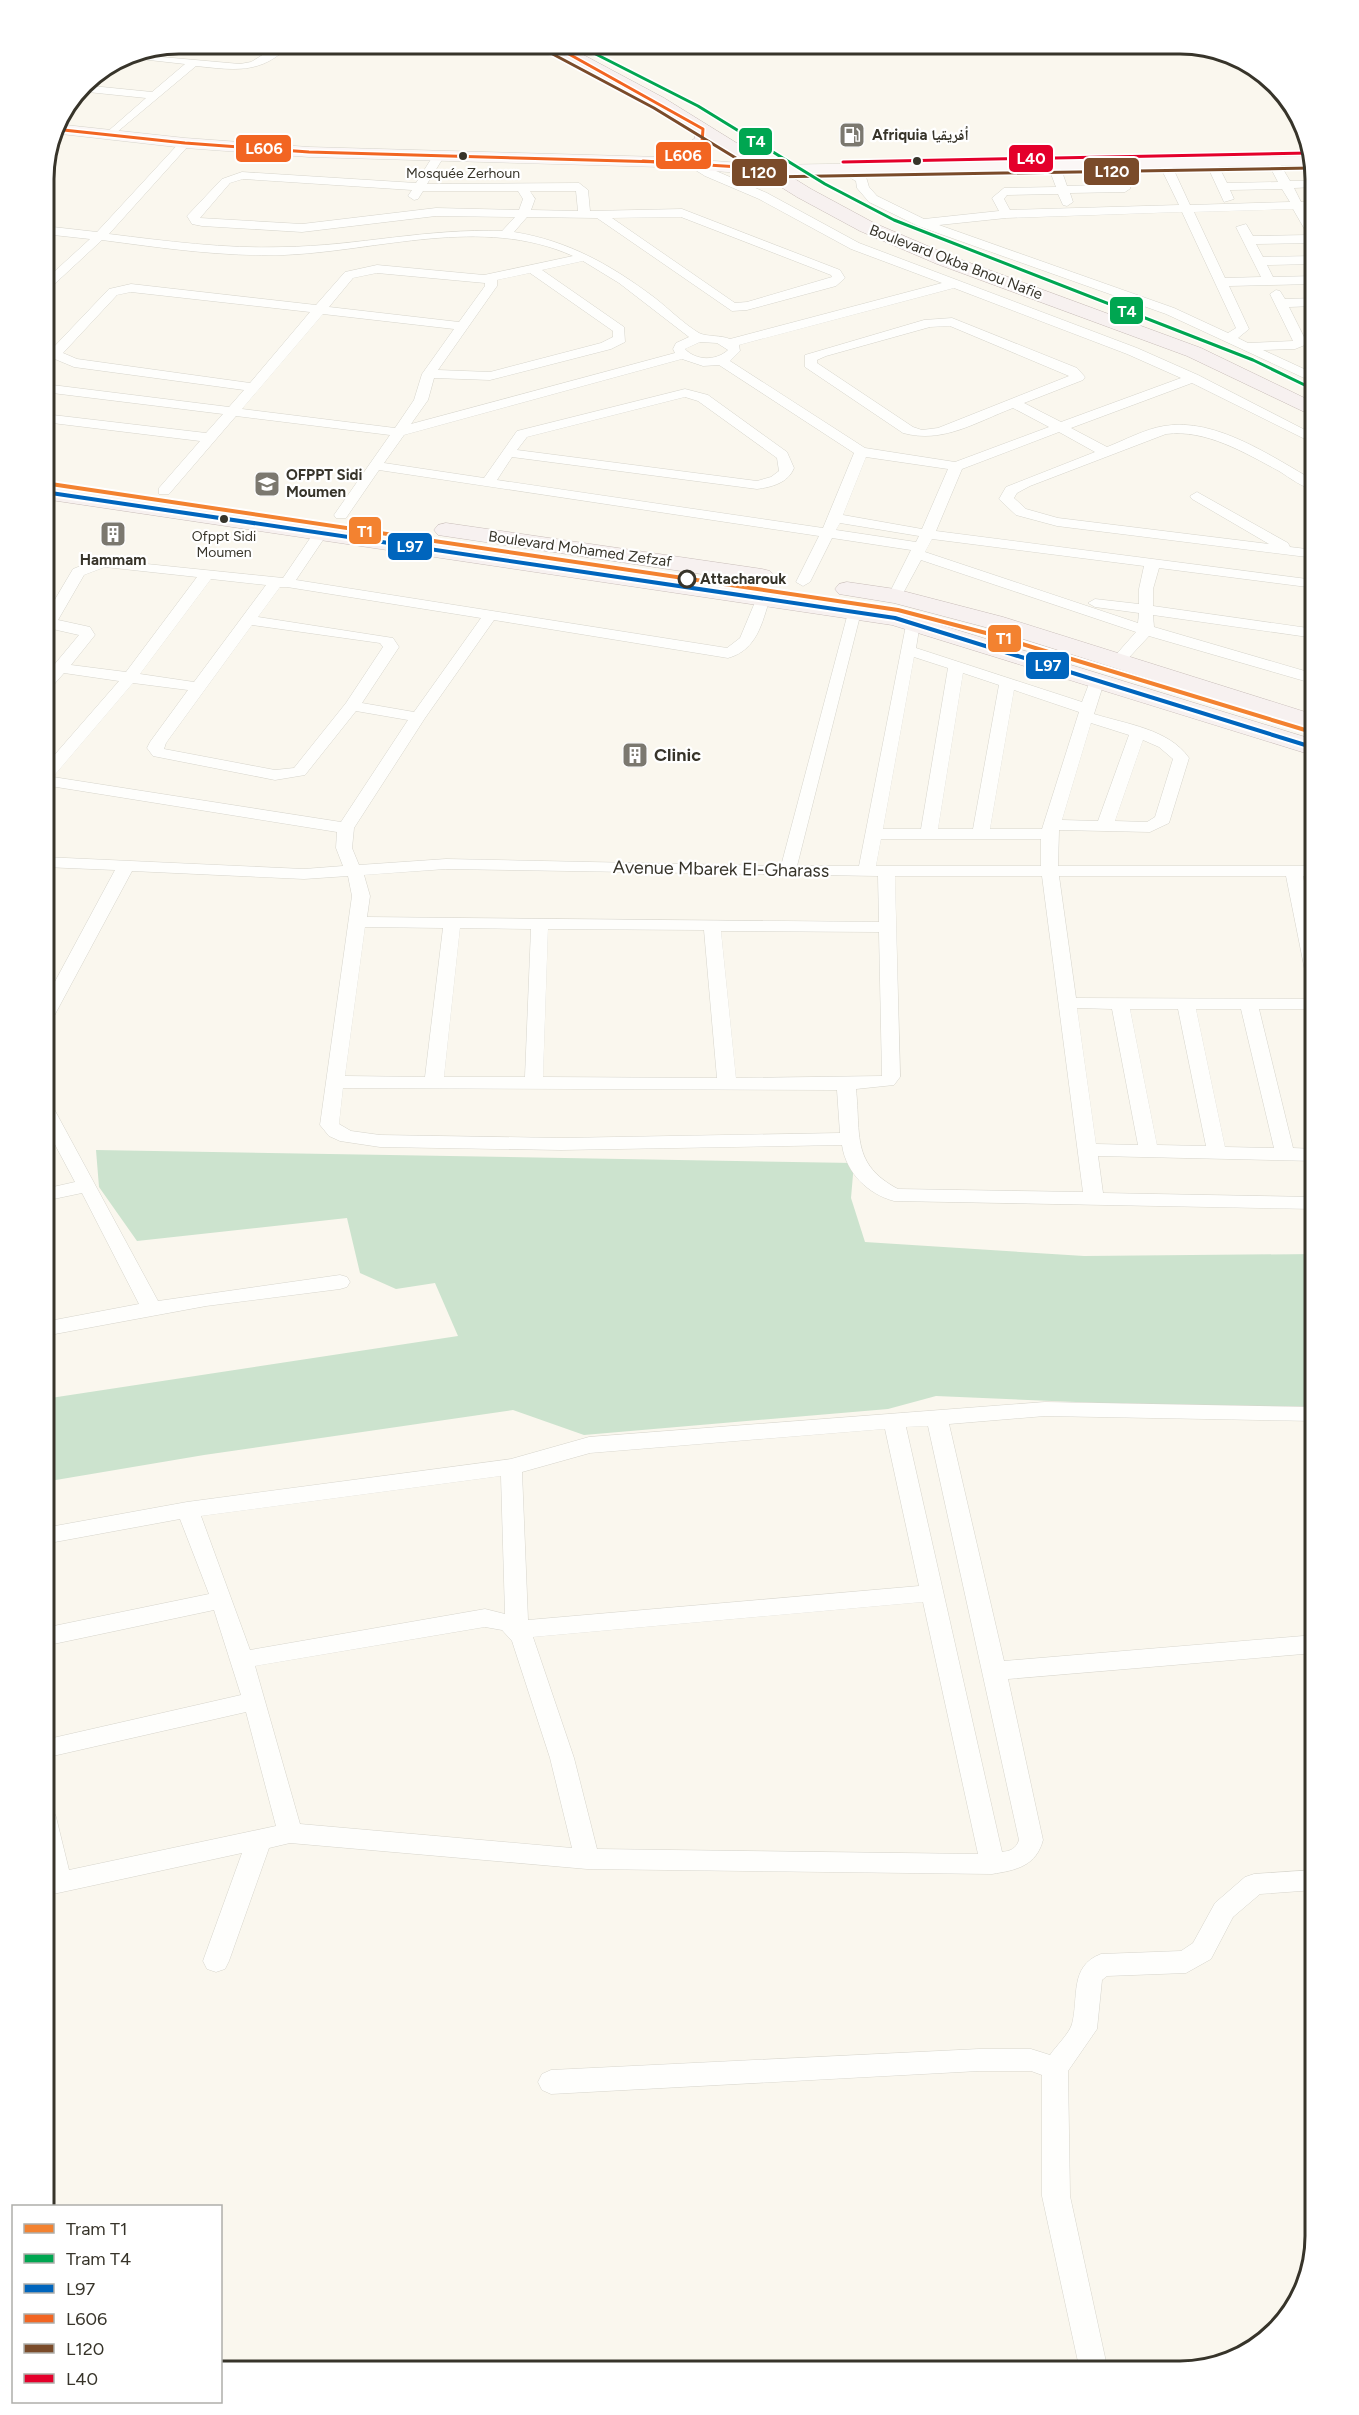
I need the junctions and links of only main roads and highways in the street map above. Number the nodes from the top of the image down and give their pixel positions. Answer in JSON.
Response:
{"nodes":[{"id":1,"x":569,"y":54,"type":"edge"},
{"id":2,"x":586,"y":54,"type":"edge"},
{"id":3,"x":703,"y":129,"type":"junction"},
{"id":4,"x":65,"y":130,"type":"edge"},
{"id":5,"x":1302,"y":153,"type":"edge"},
{"id":6,"x":1304,"y":161,"type":"edge"},
{"id":7,"x":661,"y":162,"type":"junction"},
{"id":8,"x":770,"y":166,"type":"junction"},
{"id":9,"x":844,"y":216,"type":"junction"},
{"id":10,"x":810,"y":224,"type":"road end"},
{"id":11,"x":1305,"y":395,"type":"edge"},
{"id":12,"x":1305,"y":406,"type":"edge"},
{"id":13,"x":54,"y":488,"type":"edge"},
{"id":14,"x":54,"y":490,"type":"edge"},
{"id":15,"x":1305,"y":720,"type":"edge"},
{"id":16,"x":1305,"y":745,"type":"edge"}],
"edges":[{"from":1,"to":3,"type":"main road","name":"Boulevard Okba Bnou Nafie"},
{"from":2,"to":8,"type":"main road","name":"Boulevard Okba Bnou Nafie"},
{"from":3,"to":7,"type":"main road"},
{"from":3,"to":8,"type":"main road","name":"Boulevard Okba Bnou Nafie"},
{"from":4,"to":7,"type":"main road"},
{"from":5,"to":8,"type":"main road"},
{"from":6,"to":8,"type":"main road"},
{"from":7,"to":8,"type":"main road"},
{"from":8,"to":9,"type":"main road","name":"Boulevard Okba Bnou Nafie"},
{"from":8,"to":11,"type":"main road","name":"Boulevard Okba Bnou Nafie"},
{"from":9,"to":10,"type":"main road"},
{"from":9,"to":12,"type":"main road","name":"Boulevard Okba Bnou Nafie"},
{"from":13,"to":15,"type":"main road","name":"Boulevard Mohamed Zefzaf"},
{"from":14,"to":16,"type":"main road","name":"Boulevard Mohamed Zefzaf"}]}
